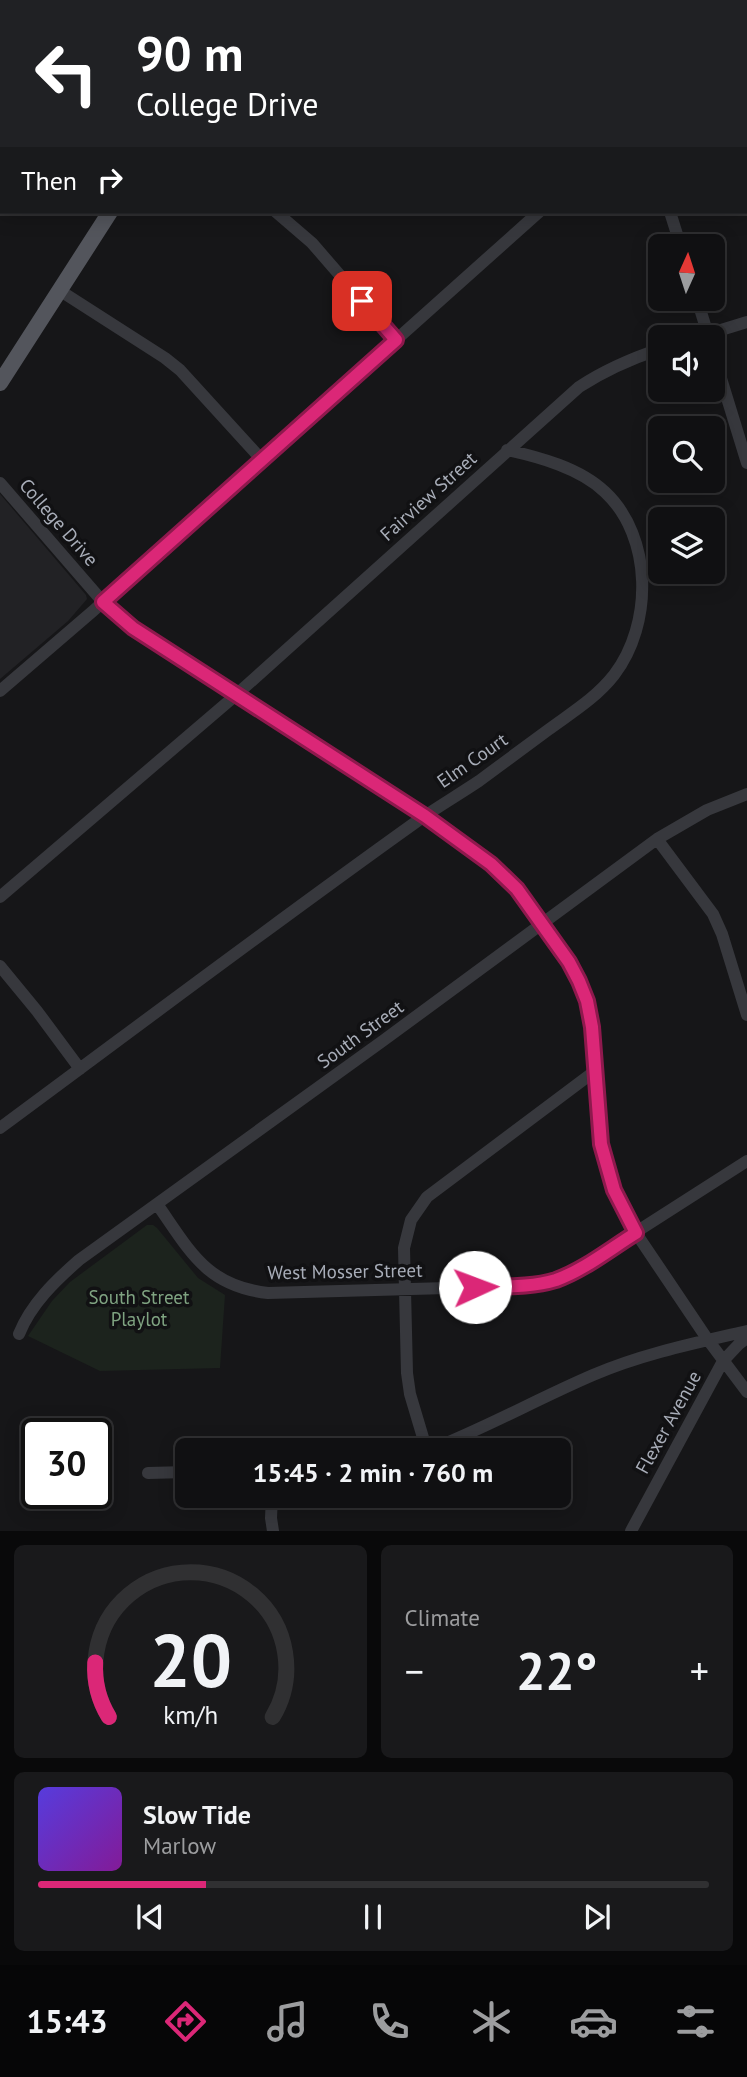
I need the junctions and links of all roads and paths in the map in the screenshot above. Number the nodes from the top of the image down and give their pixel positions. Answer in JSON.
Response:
{"nodes":[{"id":1,"x":109,"y":214,"type":"edge"},
{"id":2,"x":278,"y":214,"type":"edge"},
{"id":3,"x":534,"y":214,"type":"edge"},
{"id":4,"x":671,"y":214,"type":"edge"},
{"id":5,"x":677,"y":234,"type":"edge"},
{"id":6,"x":60,"y":290,"type":"junction"},
{"id":7,"x":747,"y":322,"type":"edge"},
{"id":8,"x":725,"y":329,"type":"edge"},
{"id":9,"x":396,"y":340,"type":"junction"},
{"id":10,"x":648,"y":353,"type":"edge"},
{"id":11,"x":0,"y":383,"type":"edge"},
{"id":12,"x":725,"y":391,"type":"edge"},
{"id":13,"x":507,"y":450,"type":"junction"},
{"id":14,"x":262,"y":460,"type":"junction"},
{"id":15,"x":747,"y":463,"type":"edge"},
{"id":16,"x":0,"y":483,"type":"edge"},
{"id":17,"x":103,"y":602,"type":"junction"},
{"id":18,"x":0,"y":691,"type":"edge"},
{"id":19,"x":236,"y":695,"type":"junction"},
{"id":20,"x":747,"y":794,"type":"edge"},
{"id":21,"x":425,"y":816,"type":"junction"},
{"id":22,"x":657,"y":839,"type":"junction"},
{"id":23,"x":0,"y":897,"type":"edge"},
{"id":24,"x":542,"y":925,"type":"junction"},
{"id":25,"x":0,"y":966,"type":"edge"},
{"id":26,"x":747,"y":1015,"type":"edge"},
{"id":27,"x":80,"y":1069,"type":"junction"},
{"id":28,"x":595,"y":1071,"type":"junction"},
{"id":29,"x":0,"y":1128,"type":"edge"},
{"id":30,"x":747,"y":1161,"type":"edge"},
{"id":31,"x":157,"y":1204,"type":"junction"},
{"id":32,"x":636,"y":1233,"type":"junction"},
{"id":33,"x":405,"y":1289,"type":"junction"},
{"id":34,"x":747,"y":1332,"type":"edge"},
{"id":35,"x":19,"y":1334,"type":"dead end"},
{"id":36,"x":747,"y":1338,"type":"edge"},
{"id":37,"x":708,"y":1340,"type":"junction"},
{"id":38,"x":723,"y":1361,"type":"junction"},
{"id":39,"x":747,"y":1392,"type":"edge"},
{"id":40,"x":423,"y":1438,"type":"edge"},
{"id":41,"x":455,"y":1438,"type":"edge"},
{"id":42,"x":175,"y":1473,"type":"edge"},
{"id":43,"x":148,"y":1474,"type":"dead end"},
{"id":44,"x":271,"y":1508,"type":"edge"},
{"id":45,"x":273,"y":1531,"type":"edge"},
{"id":46,"x":631,"y":1531,"type":"edge"}],
"edges":[{"from":1,"to":6,"type":"main road"},
{"from":2,"to":9,"type":"street"},
{"from":3,"to":9,"type":"street"},
{"from":4,"to":5,"type":"street"},
{"from":6,"to":11,"type":"main road"},
{"from":6,"to":14,"type":"street"},
{"from":7,"to":8,"type":"street"},
{"from":9,"to":14,"type":"street"},
{"from":10,"to":13,"type":"street","name":"Fairview Street"},
{"from":12,"to":15,"type":"street"},
{"from":13,"to":19,"type":"street","name":"Fairview Street"},
{"from":13,"to":21,"type":"street","name":"Elm Court"},
{"from":14,"to":17,"type":"street"},
{"from":16,"to":17,"type":"street","name":"College Drive"},
{"from":17,"to":18,"type":"street"},
{"from":17,"to":19,"type":"street","name":"College Drive"},
{"from":19,"to":21,"type":"street","name":"College Drive"},
{"from":19,"to":23,"type":"street","name":"Fairview Street"},
{"from":20,"to":22,"type":"street","name":"South Street"},
{"from":21,"to":24,"type":"street","name":"College Drive"},
{"from":21,"to":27,"type":"street","name":"Elm Court"},
{"from":22,"to":24,"type":"street","name":"South Street"},
{"from":22,"to":26,"type":"street"},
{"from":24,"to":28,"type":"street","name":"College Drive"},
{"from":24,"to":31,"type":"street","name":"South Street"},
{"from":25,"to":27,"type":"street"},
{"from":27,"to":29,"type":"street","name":"Elm Court"},
{"from":28,"to":32,"type":"street","name":"College Drive"},
{"from":28,"to":33,"type":"street"},
{"from":30,"to":32,"type":"street","name":"West Mosser Street"},
{"from":31,"to":33,"type":"street","name":"West Mosser Street"},
{"from":31,"to":35,"type":"street","name":"South Street"},
{"from":32,"to":33,"type":"street","name":"West Mosser Street"},
{"from":32,"to":37,"type":"street","name":"College Drive"},
{"from":33,"to":40,"type":"street"},
{"from":34,"to":37,"type":"street"},
{"from":36,"to":38,"type":"street","name":"Flexer Avenue"},
{"from":37,"to":38,"type":"street","name":"College Drive"},
{"from":37,"to":41,"type":"street"},
{"from":38,"to":39,"type":"street","name":"College Drive"},
{"from":38,"to":46,"type":"street","name":"Flexer Avenue"},
{"from":42,"to":43,"type":"street"},
{"from":44,"to":45,"type":"street"}]}
